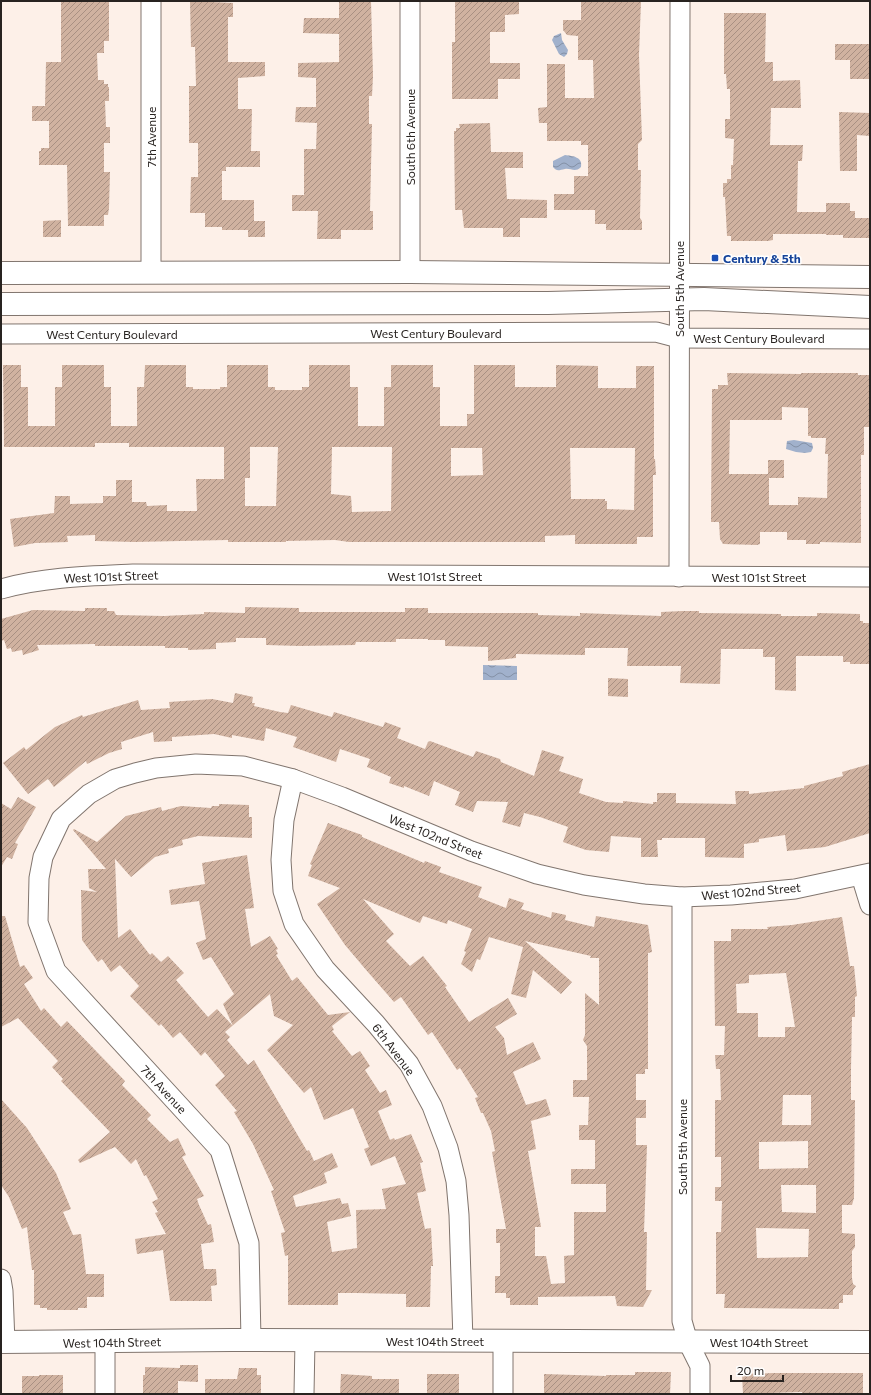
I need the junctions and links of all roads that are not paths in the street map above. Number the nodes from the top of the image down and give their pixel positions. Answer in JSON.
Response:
{"nodes":[{"id":1,"x":151,"y":1,"type":"edge"},
{"id":2,"x":410,"y":1,"type":"edge"},
{"id":3,"x":680,"y":1,"type":"edge"},
{"id":4,"x":410,"y":272,"type":"junction"},
{"id":5,"x":1,"y":273,"type":"edge"},
{"id":6,"x":151,"y":273,"type":"junction"},
{"id":7,"x":680,"y":276,"type":"junction"},
{"id":8,"x":870,"y":277,"type":"edge"},
{"id":9,"x":680,"y":300,"type":"junction"},
{"id":10,"x":1,"y":304,"type":"edge"},
{"id":11,"x":870,"y":307,"type":"edge"},
{"id":12,"x":1,"y":334,"type":"edge"},
{"id":13,"x":679,"y":338,"type":"junction"},
{"id":14,"x":870,"y":339,"type":"edge"},
{"id":15,"x":679,"y":577,"type":"junction"},
{"id":16,"x":870,"y":577,"type":"edge"},
{"id":17,"x":1,"y":589,"type":"edge"},
{"id":18,"x":293,"y":779,"type":"junction"},
{"id":19,"x":43,"y":857,"type":"joint"},
{"id":20,"x":866,"y":874,"type":"edge"},
{"id":21,"x":682,"y":897,"type":"junction"},
{"id":22,"x":870,"y":906,"type":"edge"},
{"id":23,"x":1,"y":1279,"type":"edge"},
{"id":24,"x":250,"y":1340,"type":"junction"},
{"id":25,"x":305,"y":1341,"type":"junction"},
{"id":26,"x":463,"y":1341,"type":"junction"},
{"id":27,"x":503,"y":1341,"type":"junction"},
{"id":28,"x":3,"y":1342,"type":"edge"},
{"id":29,"x":105,"y":1342,"type":"junction"},
{"id":30,"x":688,"y":1342,"type":"junction"},
{"id":31,"x":870,"y":1342,"type":"edge"},
{"id":32,"x":105,"y":1394,"type":"edge"},
{"id":33,"x":304,"y":1394,"type":"edge"},
{"id":34,"x":503,"y":1394,"type":"edge"},
{"id":35,"x":700,"y":1394,"type":"edge"}],
"edges":[{"from":1,"to":6,"type":"street","name":"7th Avenue"},
{"from":2,"to":4,"type":"street","name":"South 6th Avenue"},
{"from":3,"to":7,"type":"street","name":"South 5th Avenue"},
{"from":4,"to":6,"type":"main road"},
{"from":4,"to":7,"type":"main road"},
{"from":5,"to":6,"type":"main road"},
{"from":7,"to":8,"type":"main road"},
{"from":7,"to":9,"type":"street","name":"South 5th Avenue"},
{"from":9,"to":10,"type":"main road"},
{"from":9,"to":11,"type":"main road"},
{"from":9,"to":13,"type":"street","name":"South 5th Avenue"},
{"from":12,"to":13,"type":"street","name":"West Century Boulevard"},
{"from":13,"to":14,"type":"street","name":"West Century Boulevard"},
{"from":13,"to":15,"type":"street","name":"South 5th Avenue"},
{"from":15,"to":16,"type":"street","name":"West 101st Street"},
{"from":15,"to":17,"type":"street","name":"West 101st Street"},
{"from":18,"to":19,"type":"street","name":"West 102nd Street"},
{"from":18,"to":21,"type":"street","name":"West 102nd Street"},
{"from":18,"to":26,"type":"street","name":"6th Avenue"},
{"from":19,"to":24,"type":"street","name":"7th Avenue"},
{"from":20,"to":21,"type":"street","name":"West 102nd Street"},
{"from":20,"to":22,"type":"street"},
{"from":21,"to":30,"type":"street","name":"South 5th Avenue"},
{"from":23,"to":28,"type":"street"},
{"from":24,"to":25,"type":"main road","name":"West 104th Street"},
{"from":24,"to":29,"type":"main road","name":"West 104th Street"},
{"from":25,"to":26,"type":"main road","name":"West 104th Street"},
{"from":25,"to":33,"type":"street"},
{"from":26,"to":27,"type":"main road","name":"West 104th Street"},
{"from":27,"to":30,"type":"main road","name":"West 104th Street"},
{"from":27,"to":34,"type":"street"},
{"from":28,"to":29,"type":"main road","name":"West 104th Street"},
{"from":29,"to":32,"type":"street"},
{"from":30,"to":31,"type":"main road","name":"West 104th Street"},
{"from":30,"to":35,"type":"street","name":"South 5th Avenue"}]}
